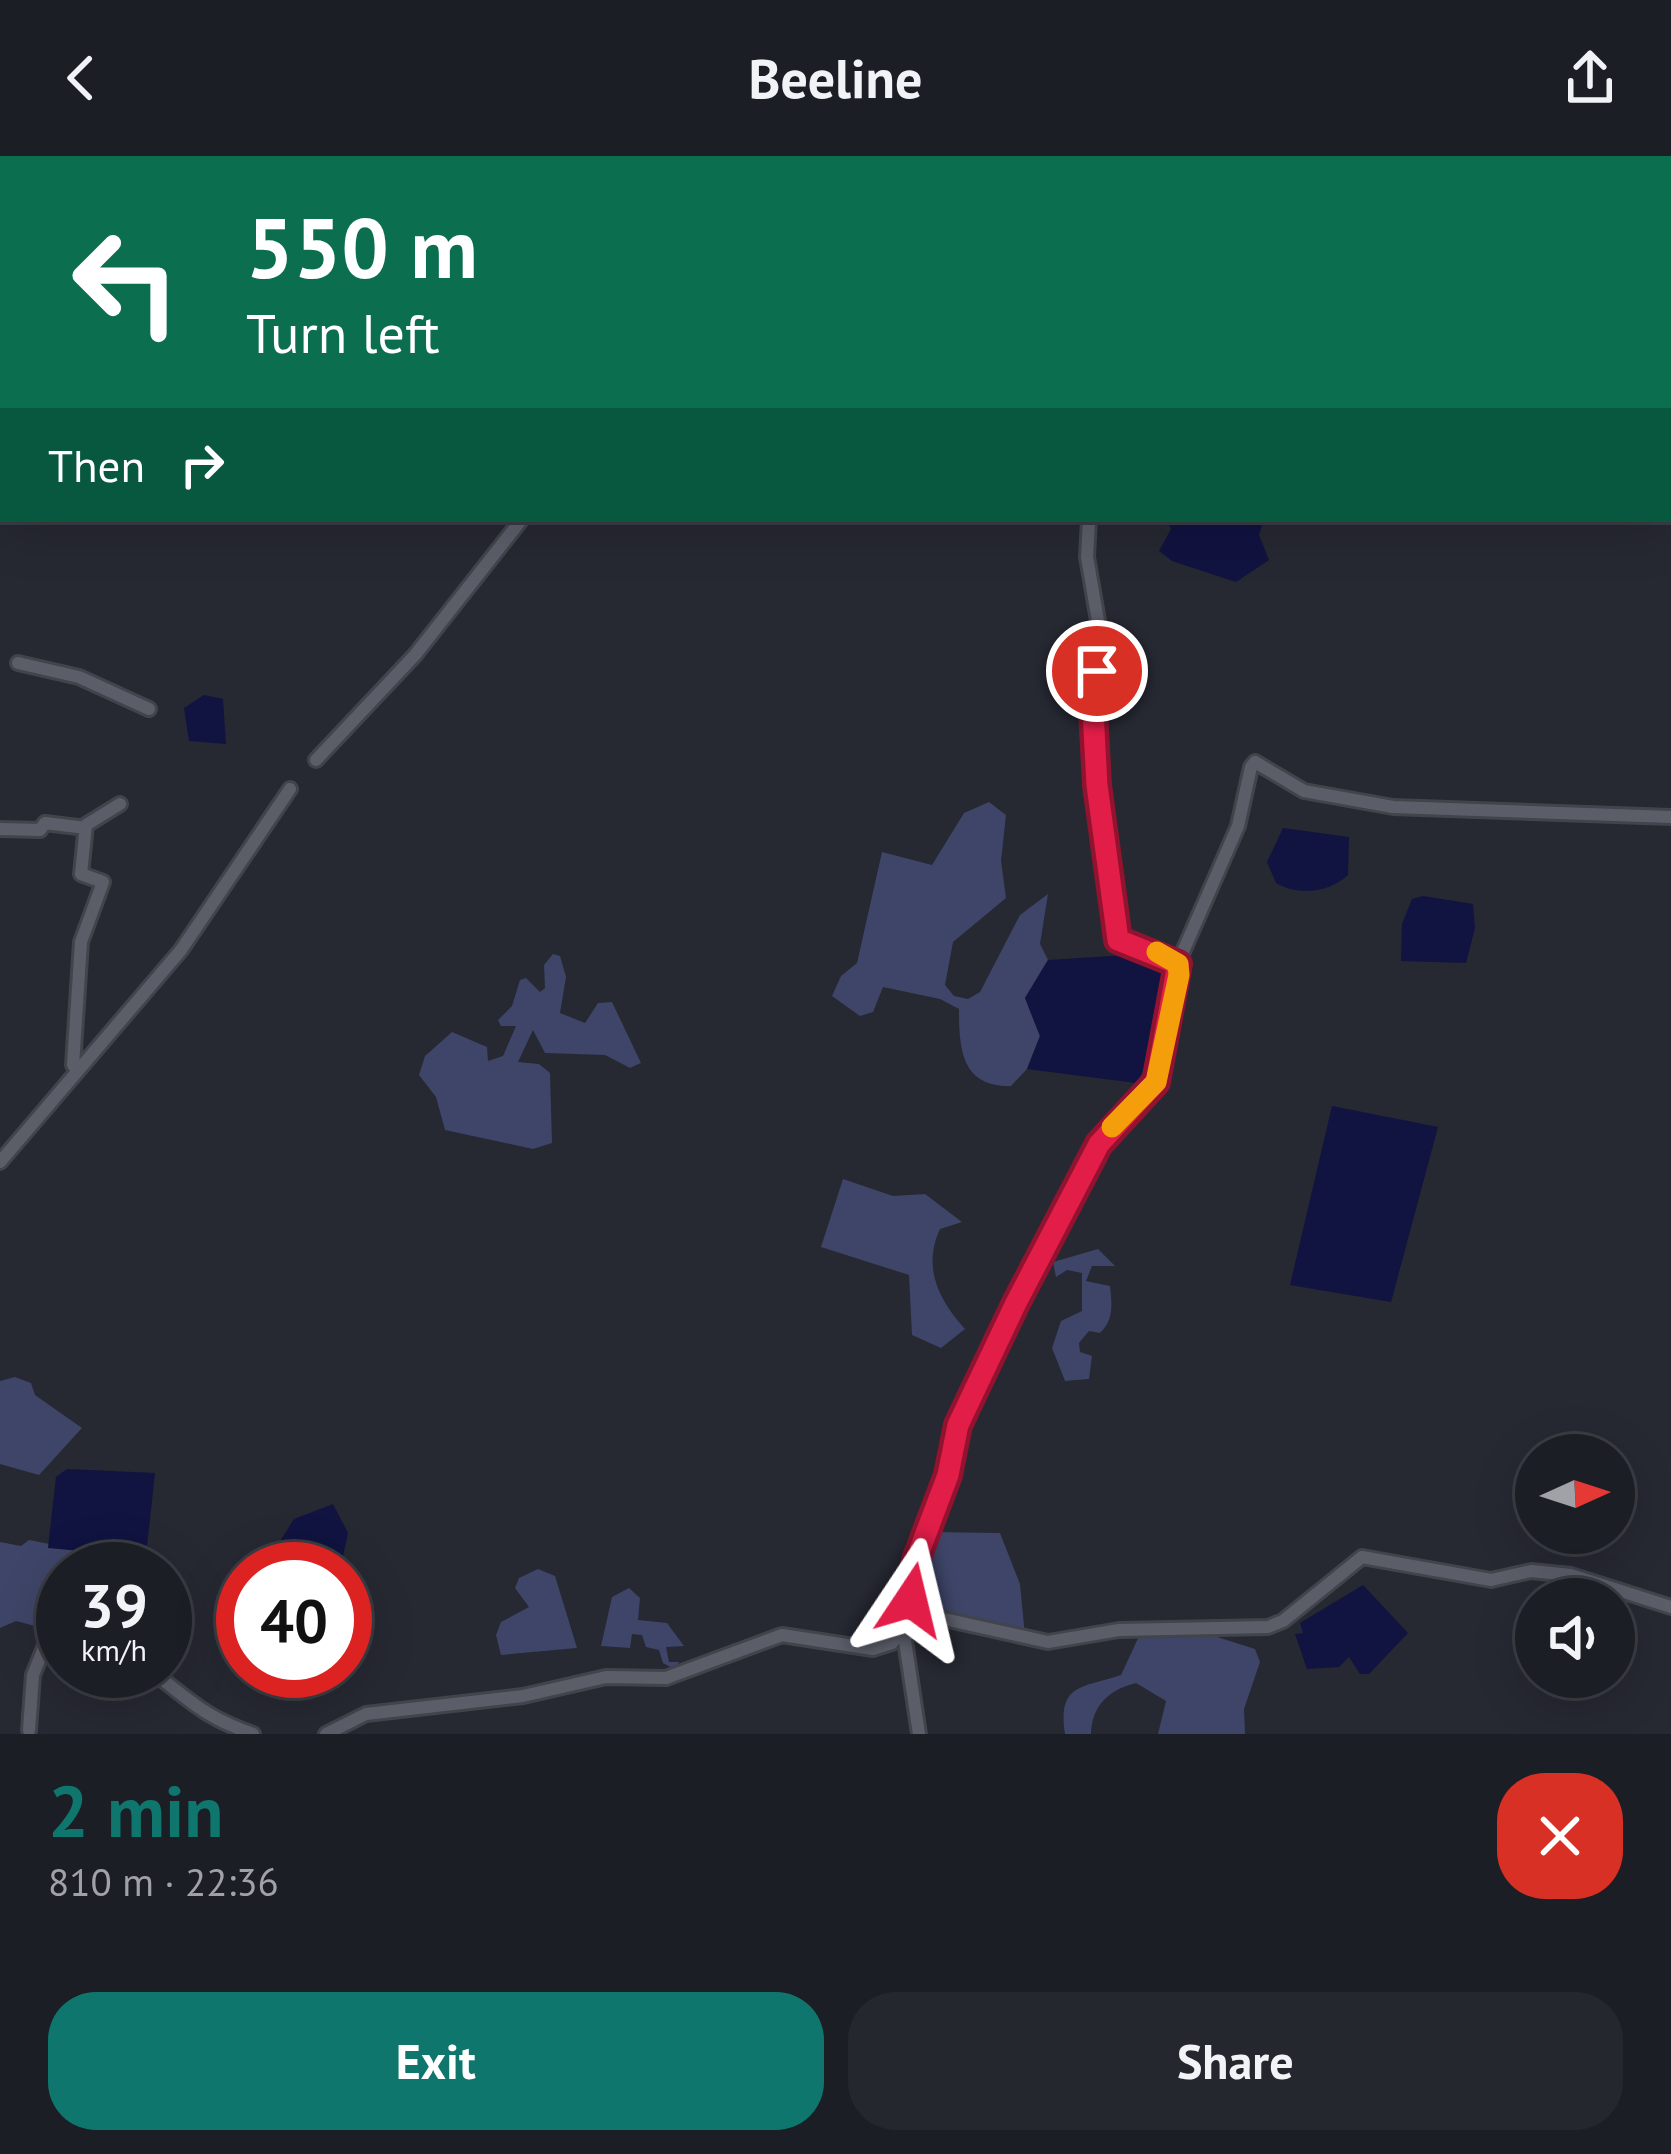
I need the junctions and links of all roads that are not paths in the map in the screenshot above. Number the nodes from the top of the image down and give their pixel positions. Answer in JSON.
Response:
{"nodes":[{"id":1,"x":520,"y":522,"type":"edge"},
{"id":2,"x":1089,"y":522,"type":"edge"},
{"id":3,"x":18,"y":663,"type":"dead end"},
{"id":4,"x":149,"y":709,"type":"dead end"},
{"id":5,"x":316,"y":760,"type":"dead end"},
{"id":6,"x":290,"y":789,"type":"dead end"},
{"id":7,"x":120,"y":804,"type":"dead end"},
{"id":8,"x":1671,"y":817,"type":"edge"},
{"id":9,"x":86,"y":828,"type":"junction"},
{"id":10,"x":0,"y":829,"type":"edge"},
{"id":11,"x":1178,"y":964,"type":"junction"},
{"id":12,"x":73,"y":1065,"type":"dead end"},
{"id":13,"x":0,"y":1162,"type":"edge"},
{"id":14,"x":1671,"y":1607,"type":"edge"},
{"id":15,"x":908,"y":1623,"type":"junction"},
{"id":16,"x":36,"y":1661,"type":"edge"},
{"id":17,"x":189,"y":1698,"type":"edge"},
{"id":18,"x":29,"y":1730,"type":"dead end"},
{"id":19,"x":253,"y":1734,"type":"edge"},
{"id":20,"x":326,"y":1734,"type":"edge"},
{"id":21,"x":919,"y":1734,"type":"edge"}],
"edges":[{"from":1,"to":5,"type":"street"},
{"from":2,"to":11,"type":"street"},
{"from":3,"to":4,"type":"street"},
{"from":6,"to":13,"type":"street"},
{"from":7,"to":9,"type":"street"},
{"from":8,"to":11,"type":"street"},
{"from":9,"to":10,"type":"street"},
{"from":9,"to":12,"type":"street"},
{"from":11,"to":15,"type":"street"},
{"from":14,"to":15,"type":"street"},
{"from":15,"to":20,"type":"street"},
{"from":15,"to":21,"type":"street"},
{"from":16,"to":18,"type":"street"},
{"from":17,"to":19,"type":"street"}]}
